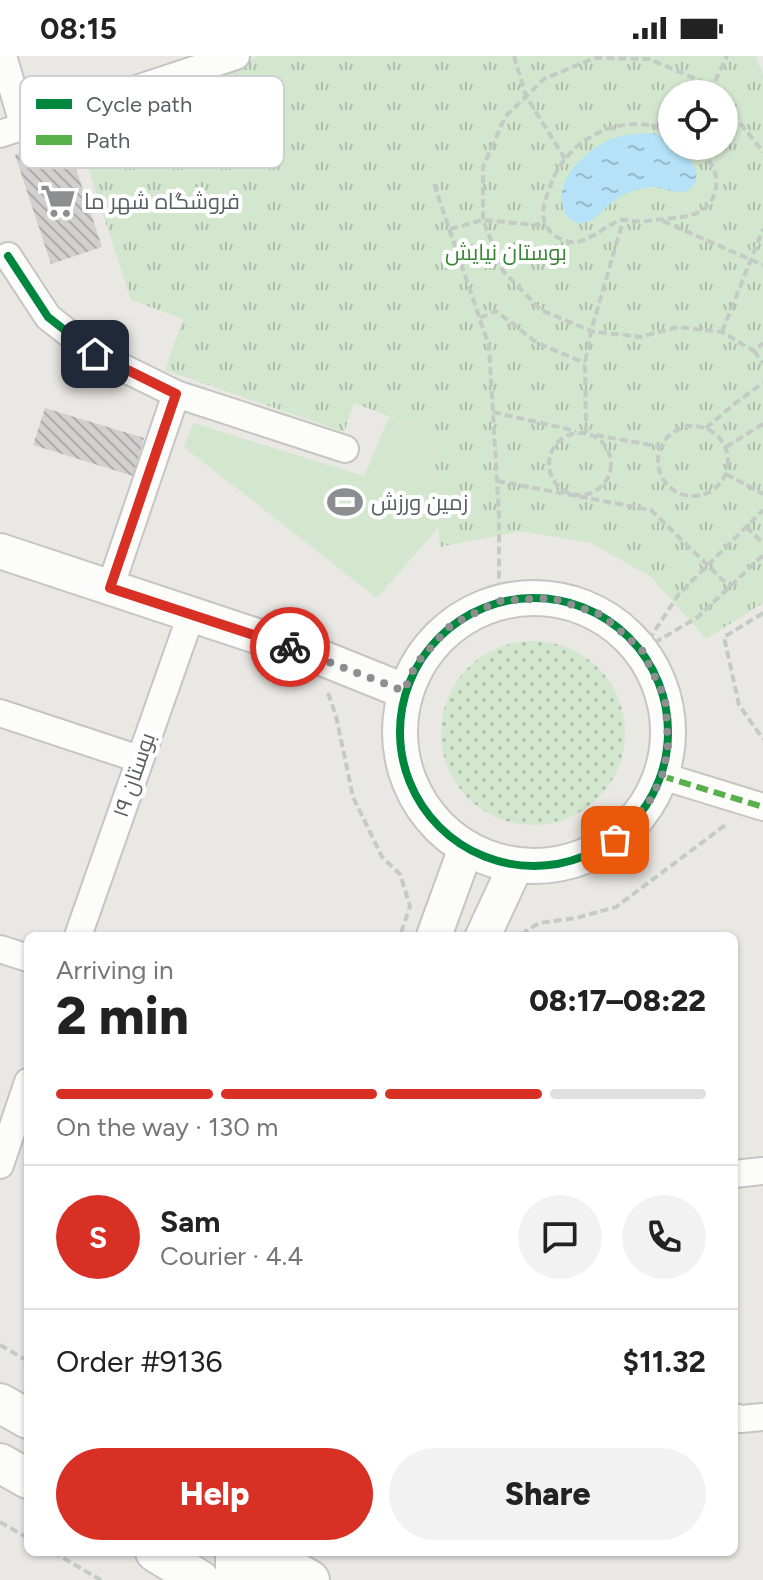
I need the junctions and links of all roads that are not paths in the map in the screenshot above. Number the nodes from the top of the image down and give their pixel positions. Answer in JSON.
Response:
{"nodes":[{"id":1,"x":3,"y":56,"type":"edge"},
{"id":2,"x":236,"y":56,"type":"edge"},
{"id":3,"x":175,"y":76,"type":"edge"},
{"id":4,"x":12,"y":130,"type":"edge"},
{"id":5,"x":8,"y":256,"type":"dead end"},
{"id":6,"x":176,"y":394,"type":"junction"},
{"id":7,"x":345,"y":449,"type":"dead end"},
{"id":8,"x":0,"y":551,"type":"edge"},
{"id":9,"x":110,"y":588,"type":"junction"},
{"id":10,"x":191,"y":615,"type":"junction"},
{"id":11,"x":404,"y":691,"type":"junction"},
{"id":12,"x":0,"y":713,"type":"edge"},
{"id":13,"x":139,"y":759,"type":"junction"},
{"id":14,"x":662,"y":776,"type":"junction"},
{"id":15,"x":754,"y":805,"type":"edge"},
{"id":16,"x":466,"y":848,"type":"junction"},
{"id":17,"x":516,"y":865,"type":"junction"},
{"id":18,"x":79,"y":932,"type":"edge"},
{"id":19,"x":435,"y":932,"type":"edge"},
{"id":20,"x":485,"y":932,"type":"edge"},
{"id":21,"x":0,"y":949,"type":"edge"},
{"id":22,"x":24,"y":957,"type":"edge"},
{"id":23,"x":24,"y":1094,"type":"edge"},
{"id":24,"x":0,"y":1165,"type":"edge"},
{"id":25,"x":763,"y":1171,"type":"edge"},
{"id":26,"x":738,"y":1174,"type":"edge"},
{"id":27,"x":0,"y":1403,"type":"edge"},
{"id":28,"x":24,"y":1417,"type":"edge"},
{"id":29,"x":763,"y":1417,"type":"edge"},
{"id":30,"x":738,"y":1418,"type":"edge"},
{"id":31,"x":0,"y":1463,"type":"edge"},
{"id":32,"x":24,"y":1477,"type":"edge"},
{"id":33,"x":161,"y":1556,"type":"edge"},
{"id":34,"x":233,"y":1556,"type":"edge"},
{"id":35,"x":320,"y":1556,"type":"edge"},
{"id":36,"x":268,"y":1561,"type":"edge"},
{"id":37,"x":200,"y":1580,"type":"edge"},
{"id":38,"x":233,"y":1580,"type":"edge"},
{"id":39,"x":310,"y":1580,"type":"edge"},
{"id":40,"x":335,"y":1580,"type":"edge"}],
"edges":[{"from":1,"to":4,"type":"street"},
{"from":2,"to":3,"type":"street"},
{"from":5,"to":6,"type":"street"},
{"from":6,"to":7,"type":"street"},
{"from":6,"to":9,"type":"street"},
{"from":8,"to":9,"type":"street"},
{"from":9,"to":10,"type":"street"},
{"from":10,"to":11,"type":"street"},
{"from":10,"to":13,"type":"street","name":"بوستان ۱۹"},
{"from":11,"to":14,"type":"street"},
{"from":11,"to":16,"type":"street"},
{"from":12,"to":13,"type":"street"},
{"from":13,"to":18,"type":"street","name":"بوستان ۱۹"},
{"from":14,"to":15,"type":"street"},
{"from":14,"to":17,"type":"street"},
{"from":16,"to":17,"type":"street"},
{"from":16,"to":19,"type":"street"},
{"from":17,"to":20,"type":"street"},
{"from":21,"to":22,"type":"street"},
{"from":23,"to":24,"type":"street"},
{"from":25,"to":26,"type":"street"},
{"from":27,"to":28,"type":"main road"},
{"from":29,"to":30,"type":"street"},
{"from":31,"to":32,"type":"main road"},
{"from":33,"to":37,"type":"main road"},
{"from":34,"to":38,"type":"street"},
{"from":35,"to":40,"type":"main road"},
{"from":36,"to":39,"type":"main road"}]}
